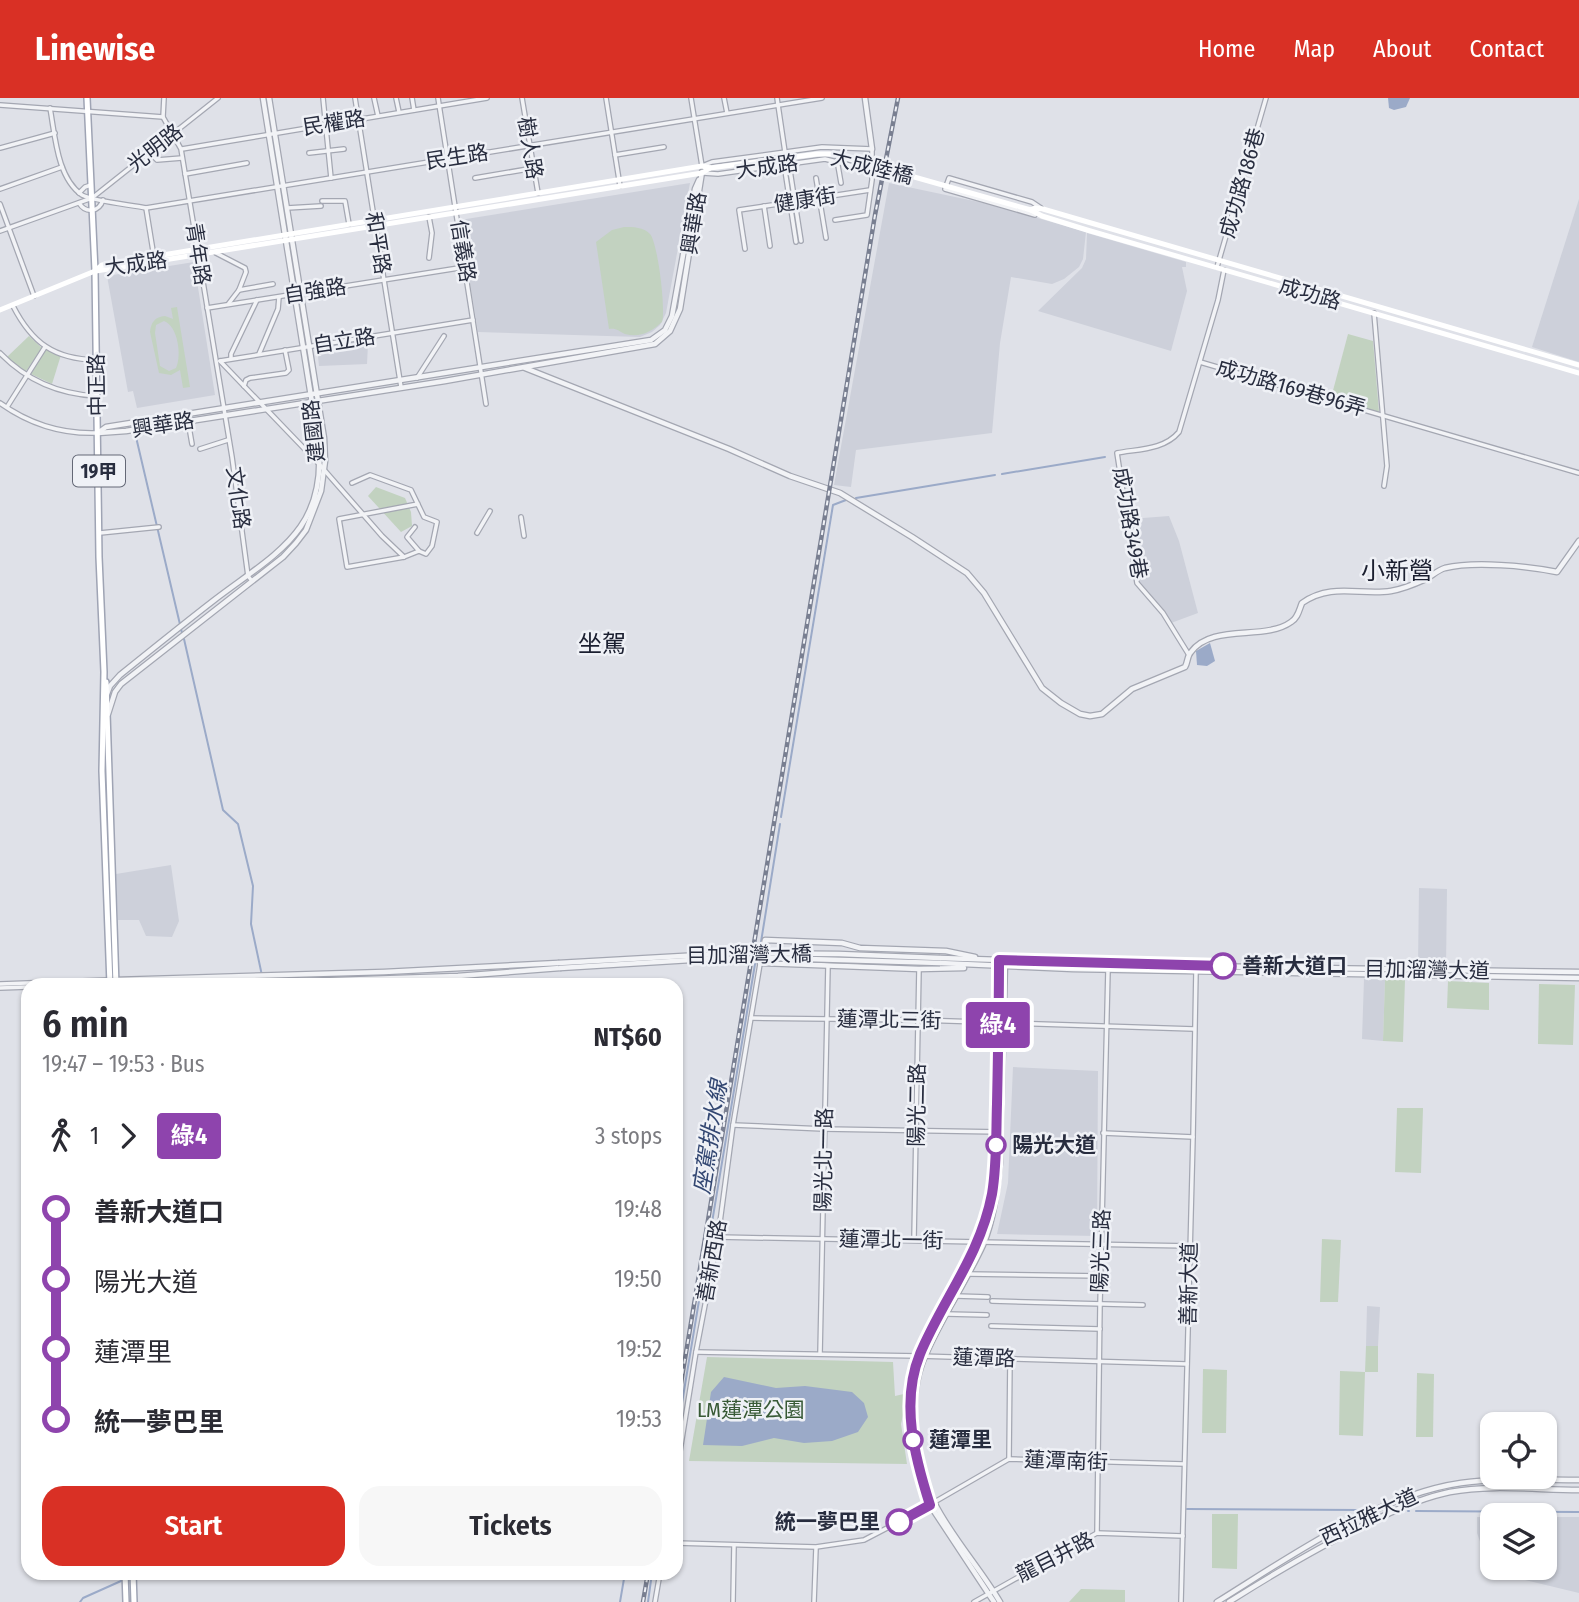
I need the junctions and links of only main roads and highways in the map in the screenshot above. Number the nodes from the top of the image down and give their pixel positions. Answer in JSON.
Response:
{"nodes":[{"id":1,"x":88,"y":98,"type":"edge"},
{"id":2,"x":710,"y":168,"type":"joint"},
{"id":3,"x":456,"y":209,"type":"junction"},
{"id":4,"x":1031,"y":210,"type":"joint"},
{"id":5,"x":1042,"y":213,"type":"junction"},
{"id":6,"x":375,"y":223,"type":"junction"},
{"id":7,"x":288,"y":237,"type":"junction"},
{"id":8,"x":198,"y":252,"type":"junction"},
{"id":9,"x":95,"y":271,"type":"junction"},
{"id":10,"x":0,"y":310,"type":"edge"},
{"id":11,"x":1579,"y":365,"type":"edge"},
{"id":12,"x":1579,"y":373,"type":"edge"},
{"id":13,"x":104,"y":672,"type":"junction"},
{"id":14,"x":105,"y":715,"type":"junction"},
{"id":15,"x":113,"y":978,"type":"edge"},
{"id":16,"x":125,"y":1580,"type":"edge"},
{"id":17,"x":133,"y":1580,"type":"edge"},
{"id":18,"x":126,"y":1602,"type":"edge"},
{"id":19,"x":134,"y":1602,"type":"edge"}],
"edges":[{"from":1,"to":9,"type":"main road","name":"中正路","number":"19甲"},
{"from":2,"to":3,"type":"main road","name":"大成路"},
{"from":2,"to":4,"type":"main road","name":"大成陸橋","bridge":true},
{"from":3,"to":6,"type":"main road","name":"大成路"},
{"from":3,"to":6,"type":"main road","name":"大成路"},
{"from":4,"to":5,"type":"main road","name":"成功路"},
{"from":5,"to":11,"type":"main road","name":"成功路"},
{"from":5,"to":12,"type":"main road","name":"成功路"},
{"from":6,"to":7,"type":"main road","name":"大成路"},
{"from":6,"to":7,"type":"main road","name":"大成路"},
{"from":7,"to":8,"type":"main road","name":"大成路"},
{"from":7,"to":8,"type":"main road","name":"大成路"},
{"from":8,"to":9,"type":"main road","name":"大成路"},
{"from":9,"to":10,"type":"main road","name":"大成路"},
{"from":9,"to":13,"type":"main road","name":"中正路","number":"19甲"},
{"from":13,"to":14,"type":"main road","name":"中正路","number":"19甲"},
{"from":13,"to":14,"type":"main road","name":"中正路","number":"19甲"},
{"from":14,"to":15,"type":"main road","name":"中正路","number":"19甲"},
{"from":16,"to":18,"type":"main road"},
{"from":17,"to":19,"type":"main road"}]}
